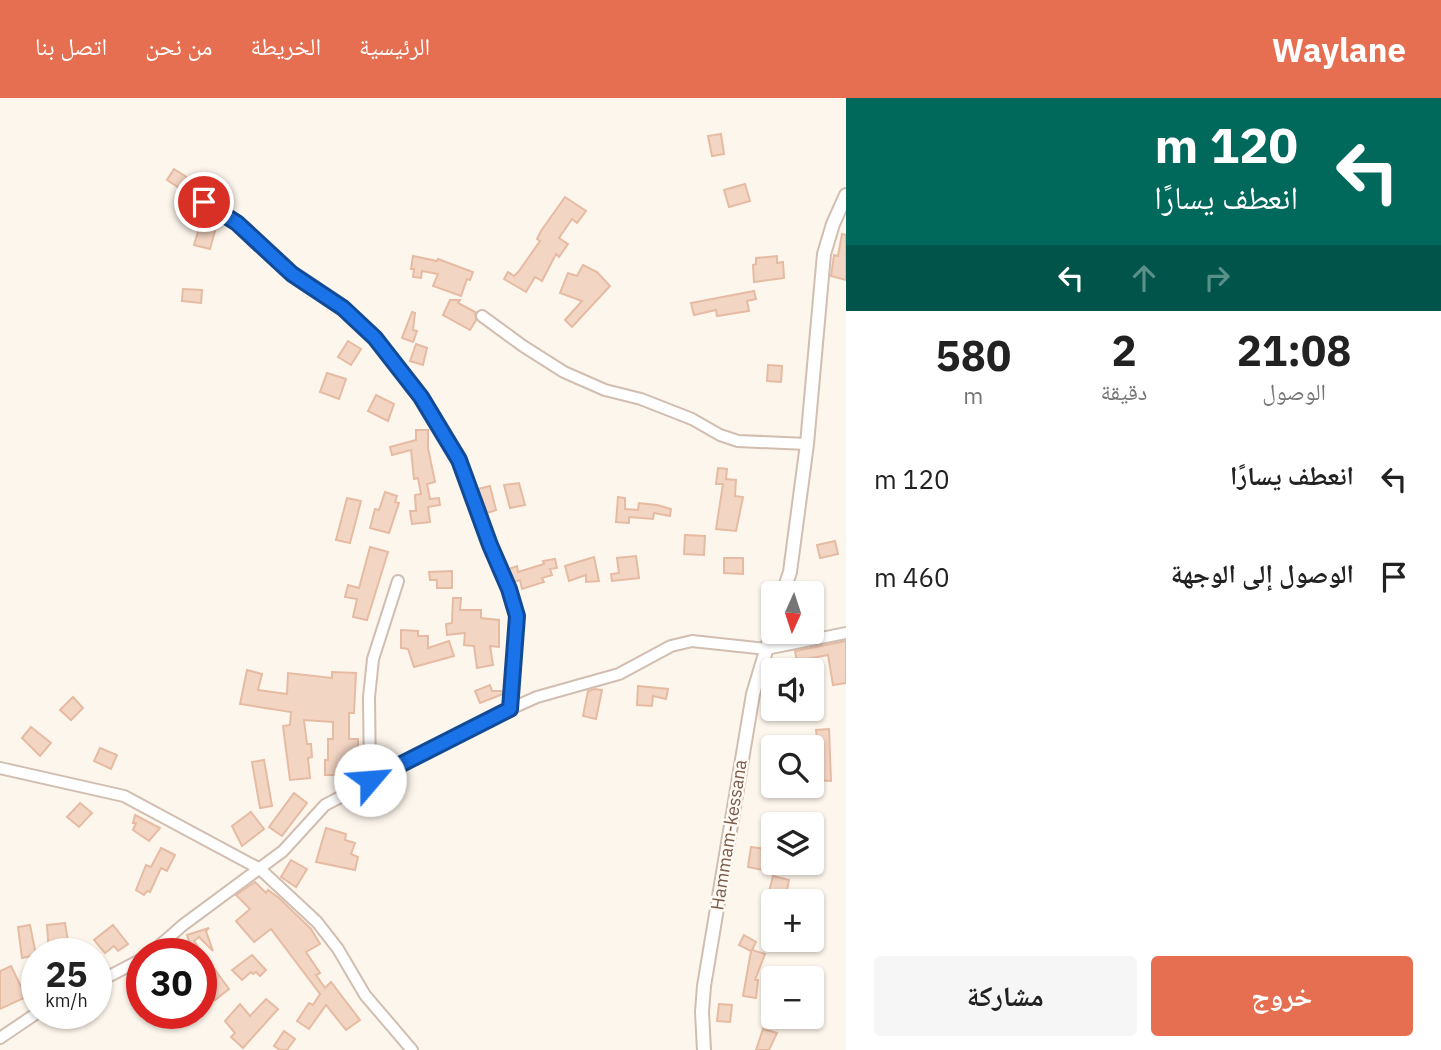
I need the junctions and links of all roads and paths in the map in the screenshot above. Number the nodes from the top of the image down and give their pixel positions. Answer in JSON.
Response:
{"nodes":[{"id":1,"x":846,"y":195,"type":"edge"},
{"id":2,"x":204,"y":202,"type":"dead end"},
{"id":3,"x":482,"y":316,"type":"dead end"},
{"id":4,"x":807,"y":444,"type":"junction"},
{"id":5,"x":398,"y":581,"type":"dead end"},
{"id":6,"x":787,"y":581,"type":"edge"},
{"id":7,"x":846,"y":633,"type":"edge"},
{"id":8,"x":768,"y":644,"type":"edge"},
{"id":9,"x":766,"y":649,"type":"junction"},
{"id":10,"x":510,"y":709,"type":"junction"},
{"id":11,"x":0,"y":768,"type":"edge"},
{"id":12,"x":370,"y":780,"type":"junction"},
{"id":13,"x":260,"y":869,"type":"junction"},
{"id":14,"x":168,"y":938,"type":"edge"},
{"id":15,"x":21,"y":1024,"type":"edge"},
{"id":16,"x":0,"y":1038,"type":"edge"},
{"id":17,"x":412,"y":1050,"type":"edge"},
{"id":18,"x":704,"y":1050,"type":"edge"}],
"edges":[{"from":1,"to":4,"type":"street"},
{"from":2,"to":10,"type":"street"},
{"from":3,"to":4,"type":"street"},
{"from":4,"to":6,"type":"street"},
{"from":5,"to":12,"type":"street"},
{"from":7,"to":9,"type":"street"},
{"from":8,"to":9,"type":"street","name":"Hammam-kessana"},
{"from":9,"to":10,"type":"street"},
{"from":9,"to":18,"type":"street","name":"Hammam-kessana"},
{"from":10,"to":12,"type":"street"},
{"from":11,"to":13,"type":"street"},
{"from":12,"to":13,"type":"street"},
{"from":13,"to":14,"type":"street"},
{"from":13,"to":17,"type":"street"},
{"from":15,"to":16,"type":"street"}]}
